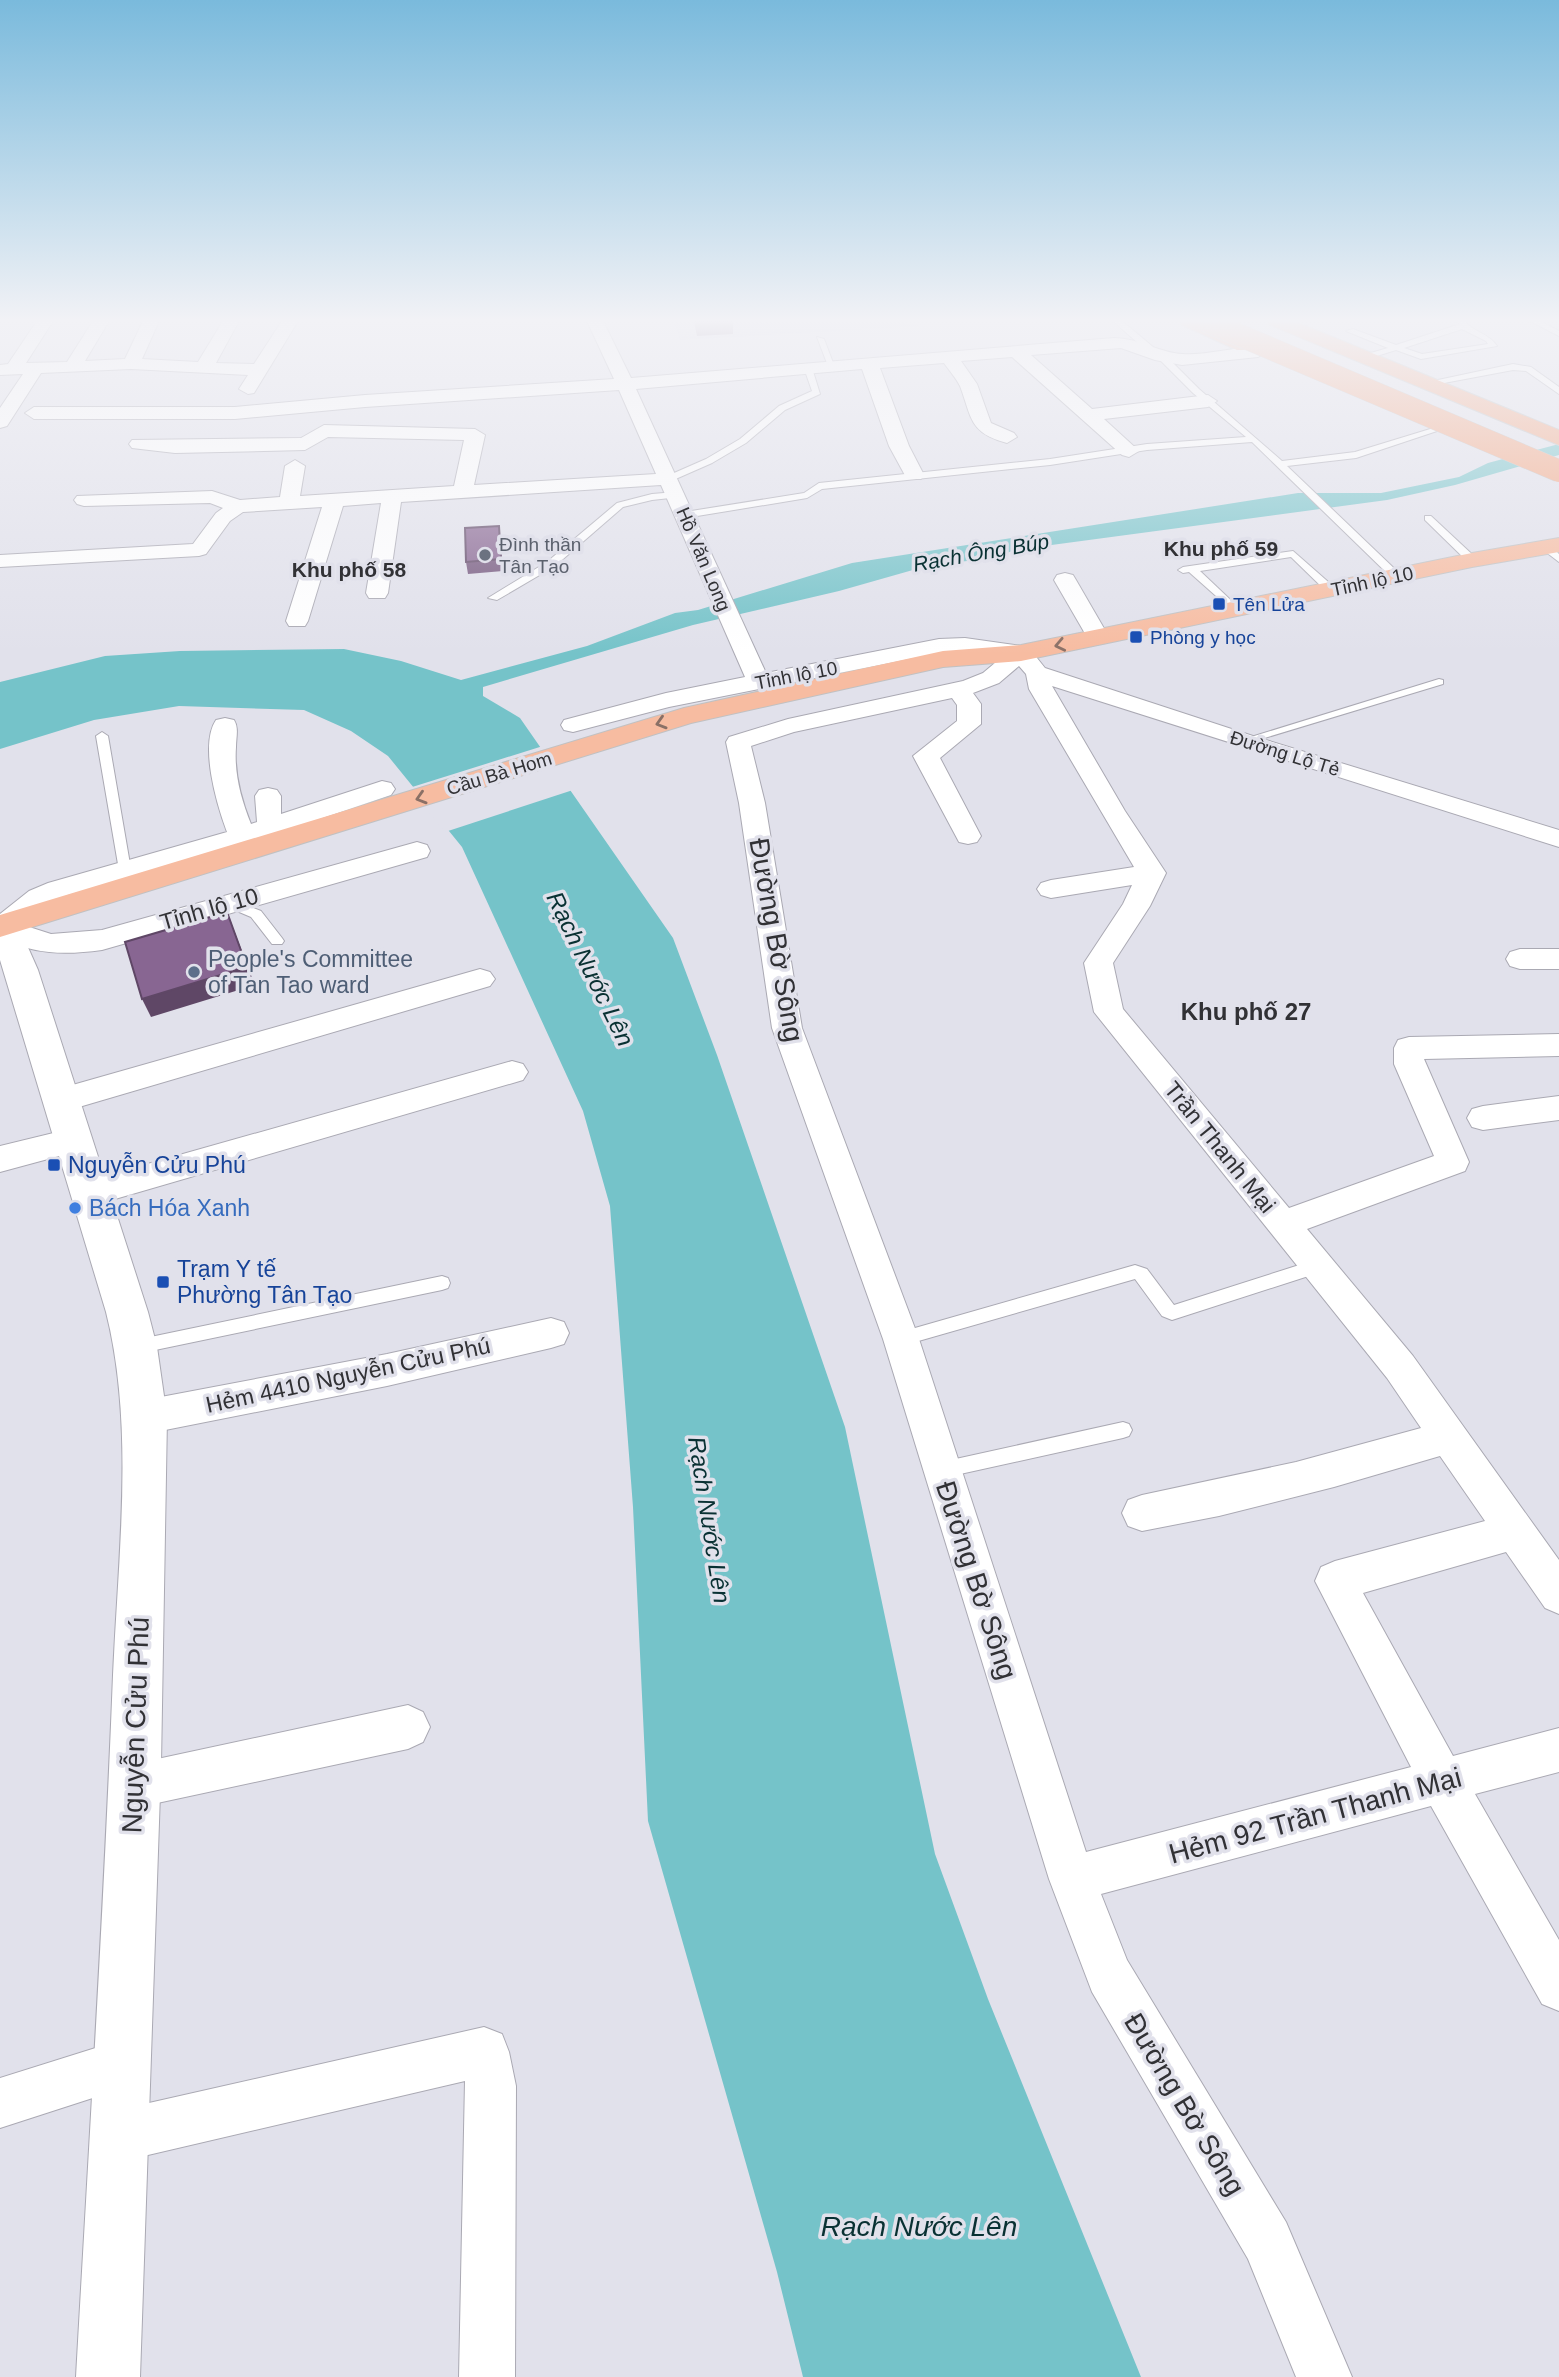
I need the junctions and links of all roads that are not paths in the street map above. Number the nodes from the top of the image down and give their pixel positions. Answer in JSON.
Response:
{"nodes":[{"id":1,"x":229,"y":432,"type":"edge"},
{"id":2,"x":323,"y":432,"type":"edge"},
{"id":3,"x":359,"y":432,"type":"edge"},
{"id":4,"x":647,"y":432,"type":"edge"},
{"id":5,"x":754,"y":432,"type":"edge"},
{"id":6,"x":894,"y":432,"type":"edge"},
{"id":7,"x":996,"y":432,"type":"edge"},
{"id":8,"x":1108,"y":432,"type":"edge"},
{"id":9,"x":1245,"y":432,"type":"edge"},
{"id":10,"x":1425,"y":432,"type":"edge"},
{"id":11,"x":1446,"y":432,"type":"edge"},
{"id":12,"x":1464,"y":432,"type":"edge"},
{"id":13,"x":1468,"y":432,"type":"edge"},
{"id":14,"x":1531,"y":432,"type":"edge"},
{"id":15,"x":1534,"y":432,"type":"edge"},
{"id":16,"x":1537,"y":432,"type":"edge"},
{"id":17,"x":1007,"y":437,"type":"dead end"},
{"id":18,"x":1254,"y":439,"type":"junction"},
{"id":19,"x":1557,"y":442,"type":"edge"},
{"id":20,"x":139,"y":444,"type":"dead end"},
{"id":21,"x":225,"y":447,"type":"junction"},
{"id":22,"x":1129,"y":451,"type":"junction"},
{"id":23,"x":1280,"y":464,"type":"junction"},
{"id":24,"x":295,"y":466,"type":"dead end"},
{"id":25,"x":1555,"y":471,"type":"edge"},
{"id":26,"x":914,"y":475,"type":"junction"},
{"id":27,"x":672,"y":487,"type":"junction"},
{"id":28,"x":463,"y":490,"type":"junction"},
{"id":29,"x":391,"y":496,"type":"junction"},
{"id":30,"x":84,"y":500,"type":"dead end"},
{"id":31,"x":334,"y":500,"type":"junction"},
{"id":32,"x":289,"y":503,"type":"junction"},
{"id":33,"x":238,"y":506,"type":"junction"},
{"id":34,"x":685,"y":516,"type":"junction"},
{"id":35,"x":1429,"y":518,"type":"dead end"},
{"id":36,"x":1555,"y":550,"type":"edge"},
{"id":37,"x":1472,"y":560,"type":"junction"},
{"id":38,"x":0,"y":561,"type":"edge"},
{"id":39,"x":1396,"y":576,"type":"junction"},
{"id":40,"x":1065,"y":580,"type":"dead end"},
{"id":41,"x":1330,"y":589,"type":"junction"},
{"id":42,"x":377,"y":593,"type":"dead end"},
{"id":43,"x":494,"y":598,"type":"dead end"},
{"id":44,"x":1234,"y":609,"type":"junction"},
{"id":45,"x":297,"y":621,"type":"dead end"},
{"id":46,"x":1098,"y":637,"type":"junction"},
{"id":47,"x":1029,"y":663,"type":"junction"},
{"id":48,"x":953,"y":675,"type":"junction"},
{"id":49,"x":1439,"y":682,"type":"dead end"},
{"id":50,"x":759,"y":683,"type":"junction"},
{"id":51,"x":225,"y":725,"type":"dead end"},
{"id":52,"x":573,"y":725,"type":"dead end"},
{"id":53,"x":102,"y":736,"type":"dead end"},
{"id":54,"x":1244,"y":741,"type":"junction"},
{"id":55,"x":738,"y":742,"type":"joint"},
{"id":56,"x":382,"y":789,"type":"dead end"},
{"id":57,"x":268,"y":796,"type":"dead end"},
{"id":58,"x":272,"y":826,"type":"junction"},
{"id":59,"x":242,"y":836,"type":"junction"},
{"id":60,"x":968,"y":836,"type":"dead end"},
{"id":61,"x":1559,"y":839,"type":"edge"},
{"id":62,"x":417,"y":851,"type":"dead end"},
{"id":63,"x":125,"y":870,"type":"junction"},
{"id":64,"x":1152,"y":873,"type":"junction"},
{"id":65,"x":1051,"y":889,"type":"dead end"},
{"id":66,"x":230,"y":903,"type":"junction"},
{"id":67,"x":2,"y":926,"type":"edge"},
{"id":68,"x":277,"y":941,"type":"dead end"},
{"id":69,"x":1520,"y":959,"type":"dead end"},
{"id":70,"x":1559,"y":959,"type":"edge"},
{"id":71,"x":480,"y":979,"type":"dead end"},
{"id":72,"x":1559,"y":1045,"type":"edge"},
{"id":73,"x":512,"y":1072,"type":"dead end"},
{"id":74,"x":1559,"y":1108,"type":"edge"},
{"id":75,"x":1483,"y":1118,"type":"dead end"},
{"id":76,"x":68,"y":1120,"type":"junction"},
{"id":77,"x":0,"y":1159,"type":"edge"},
{"id":78,"x":90,"y":1193,"type":"junction"},
{"id":79,"x":1283,"y":1224,"type":"junction"},
{"id":80,"x":1318,"y":1266,"type":"junction"},
{"id":81,"x":442,"y":1283,"type":"dead end"},
{"id":82,"x":551,"y":1334,"type":"dead end"},
{"id":83,"x":901,"y":1339,"type":"junction"},
{"id":84,"x":136,"y":1347,"type":"junction"},
{"id":85,"x":145,"y":1417,"type":"junction"},
{"id":86,"x":1123,"y":1430,"type":"dead end"},
{"id":87,"x":1447,"y":1437,"type":"junction"},
{"id":88,"x":942,"y":1470,"type":"junction"},
{"id":89,"x":1142,"y":1513,"type":"dead end"},
{"id":90,"x":1515,"y":1531,"type":"junction"},
{"id":91,"x":1559,"y":1594,"type":"edge"},
{"id":92,"x":408,"y":1727,"type":"dead end"},
{"id":93,"x":1559,"y":1750,"type":"edge"},
{"id":94,"x":1442,"y":1781,"type":"junction"},
{"id":95,"x":134,"y":1786,"type":"junction"},
{"id":96,"x":1072,"y":1879,"type":"junction"},
{"id":97,"x":1559,"y":1987,"type":"edge"},
{"id":98,"x":121,"y":2065,"type":"junction"},
{"id":99,"x":0,"y":2103,"type":"edge"},
{"id":100,"x":118,"y":2136,"type":"junction"},
{"id":101,"x":108,"y":2377,"type":"edge"},
{"id":102,"x":487,"y":2377,"type":"edge"},
{"id":103,"x":1324,"y":2377,"type":"edge"}],
"edges":[{"from":1,"to":21,"type":"street"},
{"from":2,"to":21,"type":"street"},
{"from":3,"to":28,"type":"street"},
{"from":4,"to":27,"type":"street","name":"Hồ Văn Long"},
{"from":5,"to":27,"type":"lane"},
{"from":6,"to":26,"type":"street"},
{"from":7,"to":17,"type":"street"},
{"from":8,"to":22,"type":"street"},
{"from":9,"to":18,"type":"lane"},
{"from":10,"to":23,"type":"lane"},
{"from":11,"to":25,"type":"highway"},
{"from":12,"to":25,"type":"highway","bridge":true},
{"from":13,"to":25,"type":"highway"},
{"from":14,"to":19,"type":"highway"},
{"from":15,"to":19,"type":"highway"},
{"from":16,"to":19,"type":"highway"},
{"from":18,"to":22,"type":"lane"},
{"from":18,"to":23,"type":"lane"},
{"from":20,"to":21,"type":"street"},
{"from":22,"to":26,"type":"lane"},
{"from":23,"to":39,"type":"lane"},
{"from":24,"to":32,"type":"street"},
{"from":26,"to":34,"type":"lane"},
{"from":27,"to":28,"type":"street"},
{"from":27,"to":34,"type":"street","name":"Hồ Văn Long"},
{"from":27,"to":43,"type":"lane"},
{"from":28,"to":29,"type":"street"},
{"from":29,"to":31,"type":"street"},
{"from":29,"to":42,"type":"street"},
{"from":30,"to":33,"type":"street"},
{"from":31,"to":32,"type":"street"},
{"from":31,"to":45,"type":"street"},
{"from":32,"to":33,"type":"street"},
{"from":33,"to":38,"type":"street"},
{"from":34,"to":50,"type":"street","name":"Hồ Văn Long"},
{"from":35,"to":37,"type":"lane"},
{"from":36,"to":37,"type":"main road","name":"Tỉnh lộ 10"},
{"from":37,"to":39,"type":"main road","name":"Tỉnh lộ 10"},
{"from":39,"to":41,"type":"main road","name":"Tỉnh lộ 10"},
{"from":40,"to":46,"type":"street"},
{"from":41,"to":44,"type":"main road","name":"Tỉnh lộ 10"},
{"from":41,"to":44,"type":"lane"},
{"from":44,"to":46,"type":"main road","name":"Tỉnh lộ 10"},
{"from":46,"to":47,"type":"main road","name":"Tỉnh lộ 10","one_way":true},
{"from":47,"to":48,"type":"main road","name":"Tỉnh lộ 10"},
{"from":47,"to":50,"type":"street","name":"Tỉnh lộ 10"},
{"from":47,"to":54,"type":"street","name":"Đường Lộ Tẻ"},
{"from":47,"to":64,"type":"street"},
{"from":48,"to":55,"type":"street","name":"Tỉnh lộ 10"},
{"from":48,"to":60,"type":"street"},
{"from":48,"to":67,"type":"main road","name":"Cầu Bà Hom"},
{"from":49,"to":54,"type":"lane"},
{"from":50,"to":52,"type":"street","name":"Tỉnh lộ 10","one_way":true},
{"from":51,"to":59,"type":"street"},
{"from":53,"to":63,"type":"lane"},
{"from":54,"to":61,"type":"street","name":"Đường Lộ Tẻ"},
{"from":55,"to":83,"type":"street","name":"Đường Bờ Sông"},
{"from":56,"to":58,"type":"street"},
{"from":57,"to":58,"type":"street"},
{"from":58,"to":59,"type":"street"},
{"from":59,"to":63,"type":"street"},
{"from":62,"to":66,"type":"street","name":"Tỉnh lộ 10"},
{"from":63,"to":67,"type":"street"},
{"from":64,"to":65,"type":"street"},
{"from":64,"to":79,"type":"street","name":"Trần Thanh Mại"},
{"from":66,"to":67,"type":"street","name":"Tỉnh lộ 10"},
{"from":66,"to":68,"type":"lane"},
{"from":67,"to":76,"type":"main road","name":"Nguyễn Cửu Phú"},
{"from":69,"to":70,"type":"street"},
{"from":71,"to":76,"type":"street"},
{"from":72,"to":79,"type":"street"},
{"from":73,"to":78,"type":"street"},
{"from":74,"to":75,"type":"street"},
{"from":76,"to":77,"type":"street"},
{"from":76,"to":78,"type":"main road","name":"Nguyễn Cửu Phú"},
{"from":78,"to":84,"type":"main road","name":"Nguyễn Cửu Phú"},
{"from":79,"to":80,"type":"street","name":"Trần Thanh Mại"},
{"from":80,"to":83,"type":"lane"},
{"from":80,"to":87,"type":"street","name":"Trần Thanh Mại"},
{"from":81,"to":84,"type":"lane"},
{"from":82,"to":85,"type":"street","name":"Hẻm 4410 Nguyễn Cửu Phú"},
{"from":83,"to":88,"type":"street","name":"Đường Bờ Sông"},
{"from":84,"to":85,"type":"main road","name":"Nguyễn Cửu Phú"},
{"from":85,"to":95,"type":"main road","name":"Nguyễn Cửu Phú"},
{"from":86,"to":88,"type":"lane"},
{"from":87,"to":89,"type":"street"},
{"from":87,"to":90,"type":"street","name":"Trần Thanh Mại"},
{"from":88,"to":96,"type":"street","name":"Đường Bờ Sông"},
{"from":90,"to":91,"type":"street","name":"Trần Thanh Mại"},
{"from":90,"to":94,"type":"street"},
{"from":92,"to":95,"type":"street"},
{"from":93,"to":94,"type":"street","name":"Hẻm 92 Trần Thanh Mại"},
{"from":94,"to":96,"type":"street","name":"Hẻm 92 Trần Thanh Mại"},
{"from":94,"to":97,"type":"street"},
{"from":95,"to":98,"type":"main road","name":"Nguyễn Cửu Phú"},
{"from":96,"to":103,"type":"street","name":"Đường Bờ Sông"},
{"from":98,"to":99,"type":"street"},
{"from":98,"to":100,"type":"main road","name":"Nguyễn Cửu Phú"},
{"from":100,"to":101,"type":"main road","name":"Nguyễn Cửu Phú"},
{"from":100,"to":102,"type":"street"}]}
